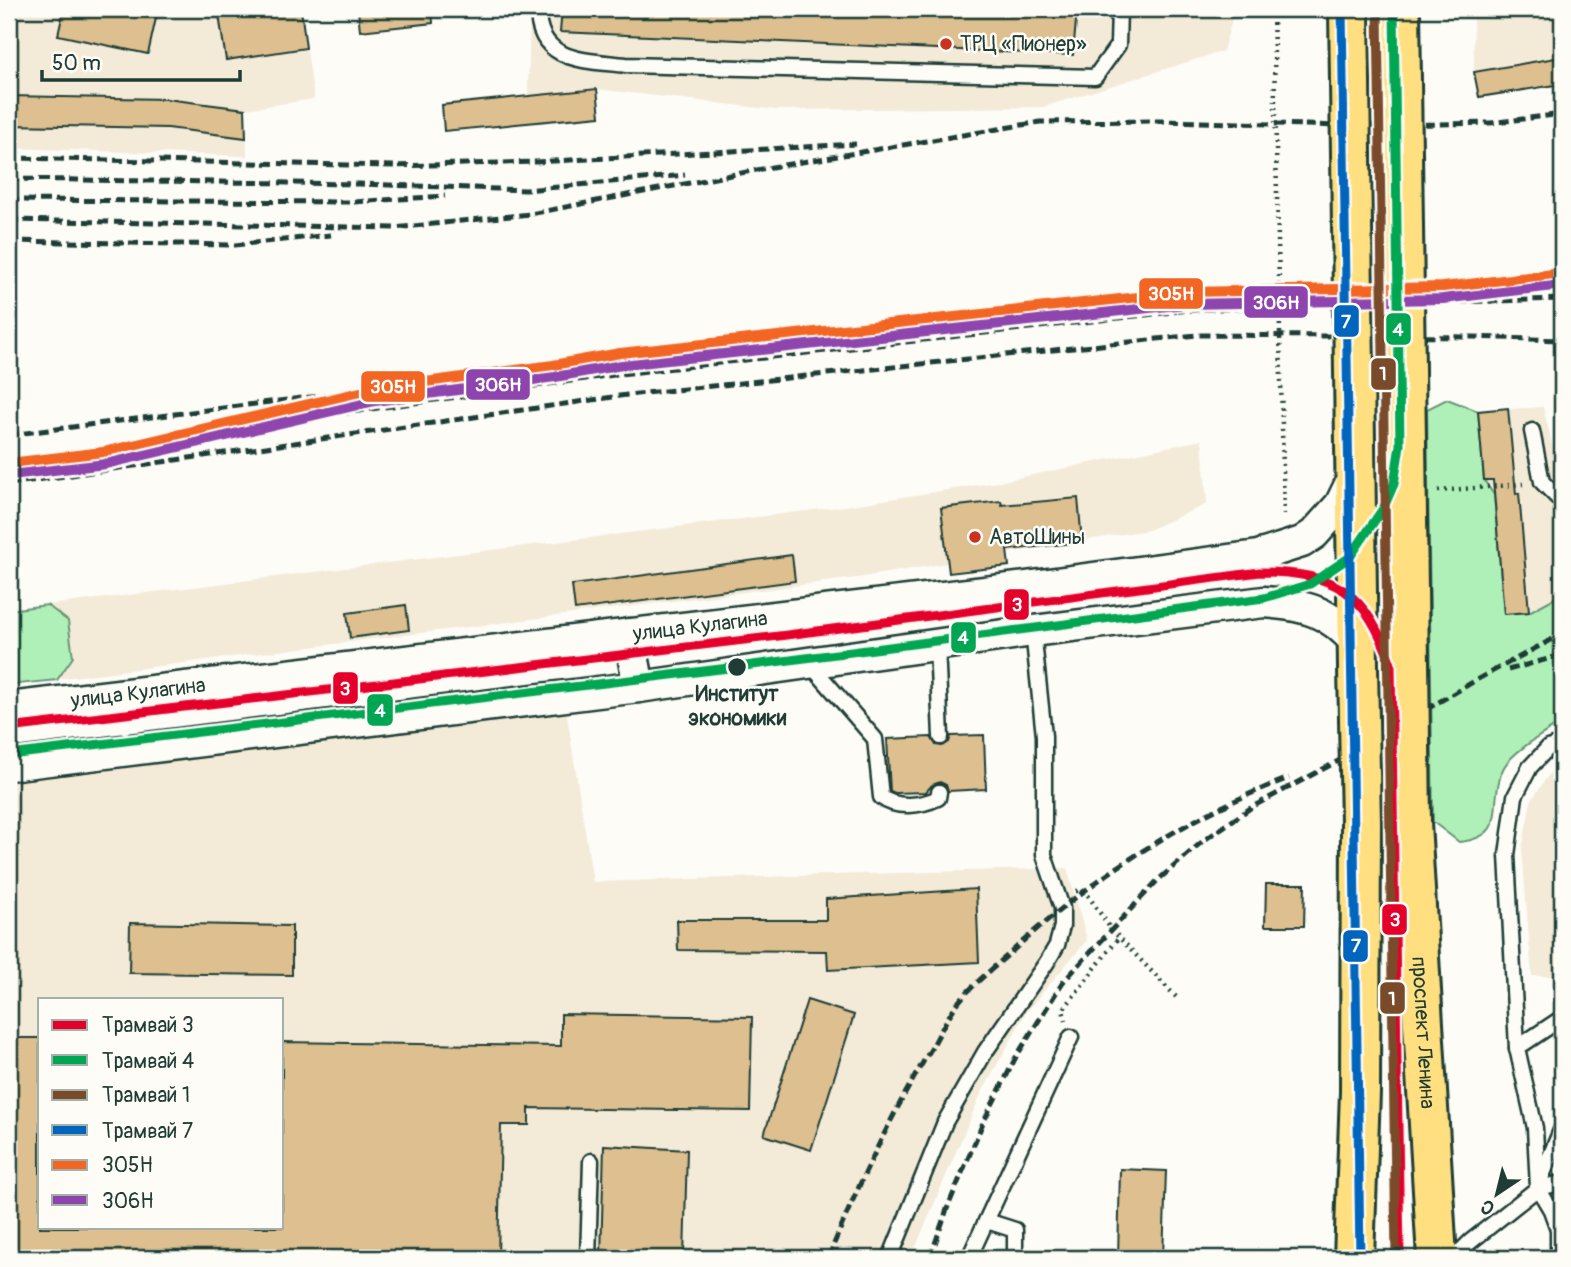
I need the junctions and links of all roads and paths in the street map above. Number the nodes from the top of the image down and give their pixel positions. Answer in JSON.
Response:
{"nodes":[{"id":1,"x":538,"y":9,"type":"edge"},
{"id":2,"x":1119,"y":9,"type":"edge"},
{"id":3,"x":1273,"y":9,"type":"edge"},
{"id":4,"x":1349,"y":9,"type":"edge"},
{"id":5,"x":1400,"y":9,"type":"edge"},
{"id":6,"x":1532,"y":431,"type":"dead end"},
{"id":7,"x":1355,"y":459,"type":"junction"},
{"id":8,"x":1542,"y":482,"type":"junction"},
{"id":9,"x":1428,"y":492,"type":"dead end"},
{"id":10,"x":1562,"y":502,"type":"edge"},
{"id":11,"x":1284,"y":517,"type":"dead end"},
{"id":12,"x":1027,"y":587,"type":"junction"},
{"id":13,"x":930,"y":598,"type":"junction"},
{"id":14,"x":1032,"y":631,"type":"junction"},
{"id":15,"x":629,"y":634,"type":"junction"},
{"id":16,"x":937,"y":646,"type":"junction"},
{"id":17,"x":1358,"y":656,"type":"junction"},
{"id":18,"x":810,"y":664,"type":"junction"},
{"id":19,"x":639,"y":687,"type":"junction"},
{"id":20,"x":9,"y":708,"type":"edge"},
{"id":21,"x":941,"y":737,"type":"dead end"},
{"id":22,"x":1562,"y":743,"type":"edge"},
{"id":23,"x":9,"y":765,"type":"edge"},
{"id":24,"x":939,"y":792,"type":"dead end"},
{"id":25,"x":1055,"y":889,"type":"junction"},
{"id":26,"x":1119,"y":937,"type":"junction"},
{"id":27,"x":1179,"y":1000,"type":"dead end"},
{"id":28,"x":1562,"y":1018,"type":"edge"},
{"id":29,"x":1071,"y":1037,"type":"joint"},
{"id":30,"x":1517,"y":1048,"type":"junction"},
{"id":31,"x":1562,"y":1128,"type":"edge"},
{"id":32,"x":591,"y":1161,"type":"dead end"},
{"id":33,"x":1562,"y":1183,"type":"edge"},
{"id":34,"x":1538,"y":1188,"type":"junction"},
{"id":35,"x":987,"y":1221,"type":"junction"},
{"id":36,"x":588,"y":1258,"type":"edge"},
{"id":37,"x":890,"y":1258,"type":"edge"},
{"id":38,"x":969,"y":1258,"type":"edge"},
{"id":39,"x":1015,"y":1258,"type":"edge"},
{"id":40,"x":1354,"y":1258,"type":"edge"},
{"id":41,"x":1437,"y":1258,"type":"edge"},
{"id":42,"x":1454,"y":1258,"type":"edge"},
{"id":43,"x":1558,"y":1258,"type":"edge"}],
"edges":[{"from":1,"to":2,"type":"lane"},
{"from":3,"to":11,"type":"path","bridge":true},
{"from":4,"to":7,"type":"main road","bridge":true},
{"from":5,"to":41,"type":"main road","name":"проспект Ленина","bridge":true},
{"from":6,"to":8,"type":"lane"},
{"from":7,"to":12,"type":"street","name":"улица Кулагина"},
{"from":7,"to":17,"type":"main road"},
{"from":8,"to":9,"type":"path"},
{"from":8,"to":10,"type":"lane"},
{"from":12,"to":13,"type":"street","name":"улица Кулагина"},
{"from":12,"to":14,"type":"street"},
{"from":13,"to":15,"type":"street","name":"улица Кулагина"},
{"from":13,"to":16,"type":"street"},
{"from":14,"to":16,"type":"street"},
{"from":14,"to":17,"type":"street"},
{"from":14,"to":25,"type":"lane"},
{"from":15,"to":19,"type":"street"},
{"from":15,"to":20,"type":"street","name":"улица Кулагина"},
{"from":16,"to":18,"type":"street"},
{"from":16,"to":21,"type":"lane"},
{"from":17,"to":40,"type":"main road","bridge":true},
{"from":18,"to":19,"type":"street"},
{"from":18,"to":24,"type":"lane"},
{"from":19,"to":23,"type":"street"},
{"from":22,"to":30,"type":"lane"},
{"from":25,"to":26,"type":"path"},
{"from":25,"to":37,"type":"lane"},
{"from":26,"to":27,"type":"path"},
{"from":26,"to":29,"type":"path"},
{"from":28,"to":30,"type":"lane"},
{"from":29,"to":35,"type":"lane"},
{"from":30,"to":34,"type":"lane"},
{"from":31,"to":34,"type":"lane"},
{"from":32,"to":36,"type":"lane"},
{"from":33,"to":34,"type":"lane"},
{"from":34,"to":42,"type":"lane"},
{"from":34,"to":43,"type":"lane"},
{"from":35,"to":38,"type":"lane"},
{"from":35,"to":39,"type":"lane"}]}
